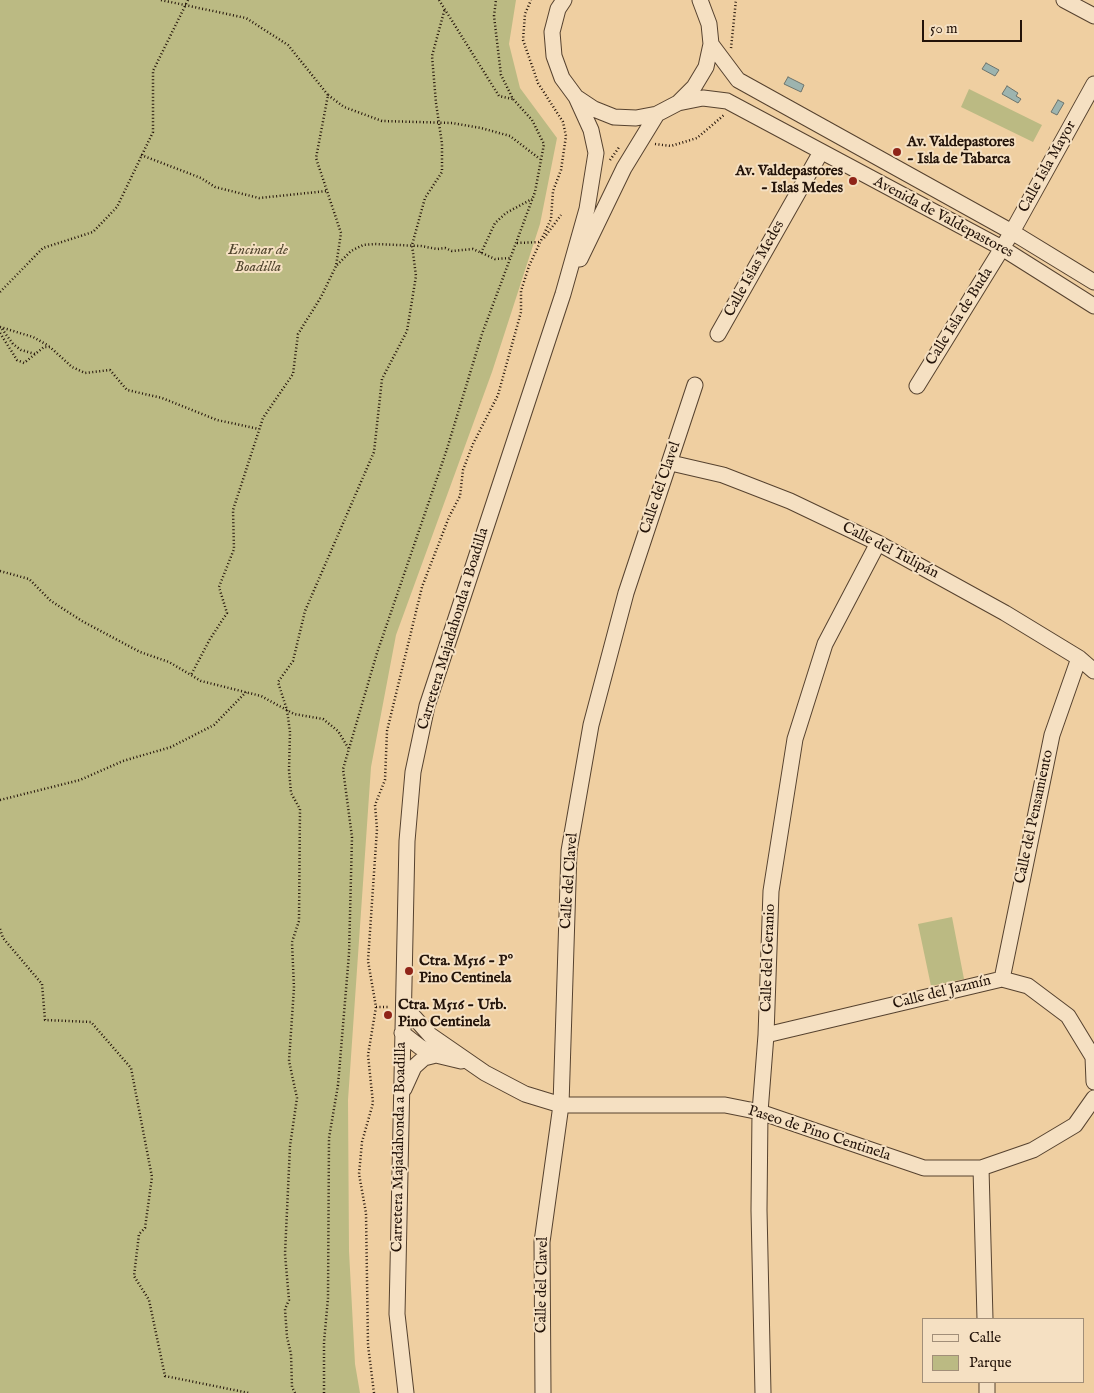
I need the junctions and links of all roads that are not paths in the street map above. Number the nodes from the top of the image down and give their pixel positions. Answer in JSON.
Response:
{"nodes":[{"id":1,"x":564,"y":0,"type":"edge"},
{"id":2,"x":700,"y":0,"type":"edge"},
{"id":3,"x":1064,"y":0,"type":"edge"},
{"id":4,"x":1094,"y":16,"type":"edge"},
{"id":5,"x":711,"y":44,"type":"junction"},
{"id":6,"x":1094,"y":84,"type":"edge"},
{"id":7,"x":576,"y":97,"type":"junction"},
{"id":8,"x":678,"y":104,"type":"junction"},
{"id":9,"x":657,"y":114,"type":"junction"},
{"id":10,"x":820,"y":152,"type":"junction"},
{"id":11,"x":1012,"y":232,"type":"junction"},
{"id":12,"x":1002,"y":248,"type":"junction"},
{"id":13,"x":1094,"y":282,"type":"edge"},
{"id":14,"x":563,"y":294,"type":"junction"},
{"id":15,"x":1094,"y":306,"type":"edge"},
{"id":16,"x":718,"y":334,"type":"dead end"},
{"id":17,"x":695,"y":385,"type":"dead end"},
{"id":18,"x":917,"y":386,"type":"dead end"},
{"id":19,"x":670,"y":463,"type":"junction"},
{"id":20,"x":878,"y":543,"type":"junction"},
{"id":21,"x":1079,"y":658,"type":"junction"},
{"id":22,"x":1094,"y":671,"type":"edge"},
{"id":23,"x":1002,"y":978,"type":"junction"},
{"id":24,"x":405,"y":1007,"type":"junction"},
{"id":25,"x":402,"y":1034,"type":"junction"},
{"id":26,"x":766,"y":1035,"type":"junction"},
{"id":27,"x":436,"y":1055,"type":"junction"},
{"id":28,"x":469,"y":1063,"type":"junction"},
{"id":29,"x":1094,"y":1082,"type":"edge"},
{"id":30,"x":401,"y":1095,"type":"junction"},
{"id":31,"x":1094,"y":1098,"type":"edge"},
{"id":32,"x":561,"y":1104,"type":"junction"},
{"id":33,"x":760,"y":1112,"type":"junction"},
{"id":34,"x":981,"y":1168,"type":"junction"},
{"id":35,"x":985,"y":1318,"type":"edge"},
{"id":36,"x":406,"y":1393,"type":"edge"},
{"id":37,"x":543,"y":1393,"type":"edge"},
{"id":38,"x":763,"y":1393,"type":"edge"}],
"edges":[{"from":1,"to":7,"type":"street"},
{"from":2,"to":5,"type":"street"},
{"from":3,"to":4,"type":"street"},
{"from":5,"to":8,"type":"street"},
{"from":5,"to":11,"type":"street","name":"Avenida de Valdepastores"},
{"from":6,"to":11,"type":"street","name":"Calle Isla Mayor"},
{"from":7,"to":9,"type":"street"},
{"from":7,"to":14,"type":"street","name":"Carretera Majadahonda a Boadilla"},
{"from":8,"to":9,"type":"street"},
{"from":8,"to":10,"type":"street","name":"Avenida de Valdepastores"},
{"from":9,"to":14,"type":"street","name":"Carretera Majadahonda a Boadilla"},
{"from":10,"to":12,"type":"street","name":"Avenida de Valdepastores"},
{"from":10,"to":16,"type":"street","name":"Calle Islas Medes"},
{"from":11,"to":12,"type":"street","name":"Calle Isla Mayor"},
{"from":11,"to":13,"type":"street","name":"Avenida de Valdepastores"},
{"from":12,"to":15,"type":"street","name":"Avenida de Valdepastores"},
{"from":12,"to":18,"type":"street","name":"Calle Isla de Buda"},
{"from":14,"to":24,"type":"street","name":"Carretera Majadahonda a Boadilla"},
{"from":17,"to":19,"type":"street","name":"Calle del Clavel"},
{"from":19,"to":20,"type":"street","name":"Calle del Tulipán"},
{"from":19,"to":32,"type":"street","name":"Calle del Clavel"},
{"from":20,"to":21,"type":"street","name":"Calle del Tulipán"},
{"from":20,"to":26,"type":"street","name":"Calle del Geranio"},
{"from":21,"to":22,"type":"street","name":"Calle del Tulipán"},
{"from":21,"to":23,"type":"street","name":"Calle del Pensamiento"},
{"from":23,"to":26,"type":"street","name":"Calle del Jazmín"},
{"from":23,"to":29,"type":"street","name":"Calle del Jazmín"},
{"from":24,"to":25,"type":"street","name":"Carretera Majadahonda a Boadilla"},
{"from":24,"to":28,"type":"street"},
{"from":25,"to":27,"type":"street"},
{"from":25,"to":30,"type":"street","name":"Carretera Majadahonda a Boadilla"},
{"from":26,"to":33,"type":"street","name":"Calle del Geranio"},
{"from":27,"to":28,"type":"street"},
{"from":27,"to":30,"type":"street"},
{"from":28,"to":32,"type":"street","name":"Paseo de Pino Centinela"},
{"from":30,"to":36,"type":"street","name":"Carretera Majadahonda a Boadilla"},
{"from":31,"to":34,"type":"street","name":"Paseo de Pino Centinela"},
{"from":32,"to":33,"type":"street","name":"Paseo de Pino Centinela"},
{"from":32,"to":37,"type":"street","name":"Calle del Clavel"},
{"from":33,"to":34,"type":"street","name":"Paseo de Pino Centinela"},
{"from":33,"to":38,"type":"street","name":"Calle del Geranio"},
{"from":34,"to":35,"type":"street"}]}
